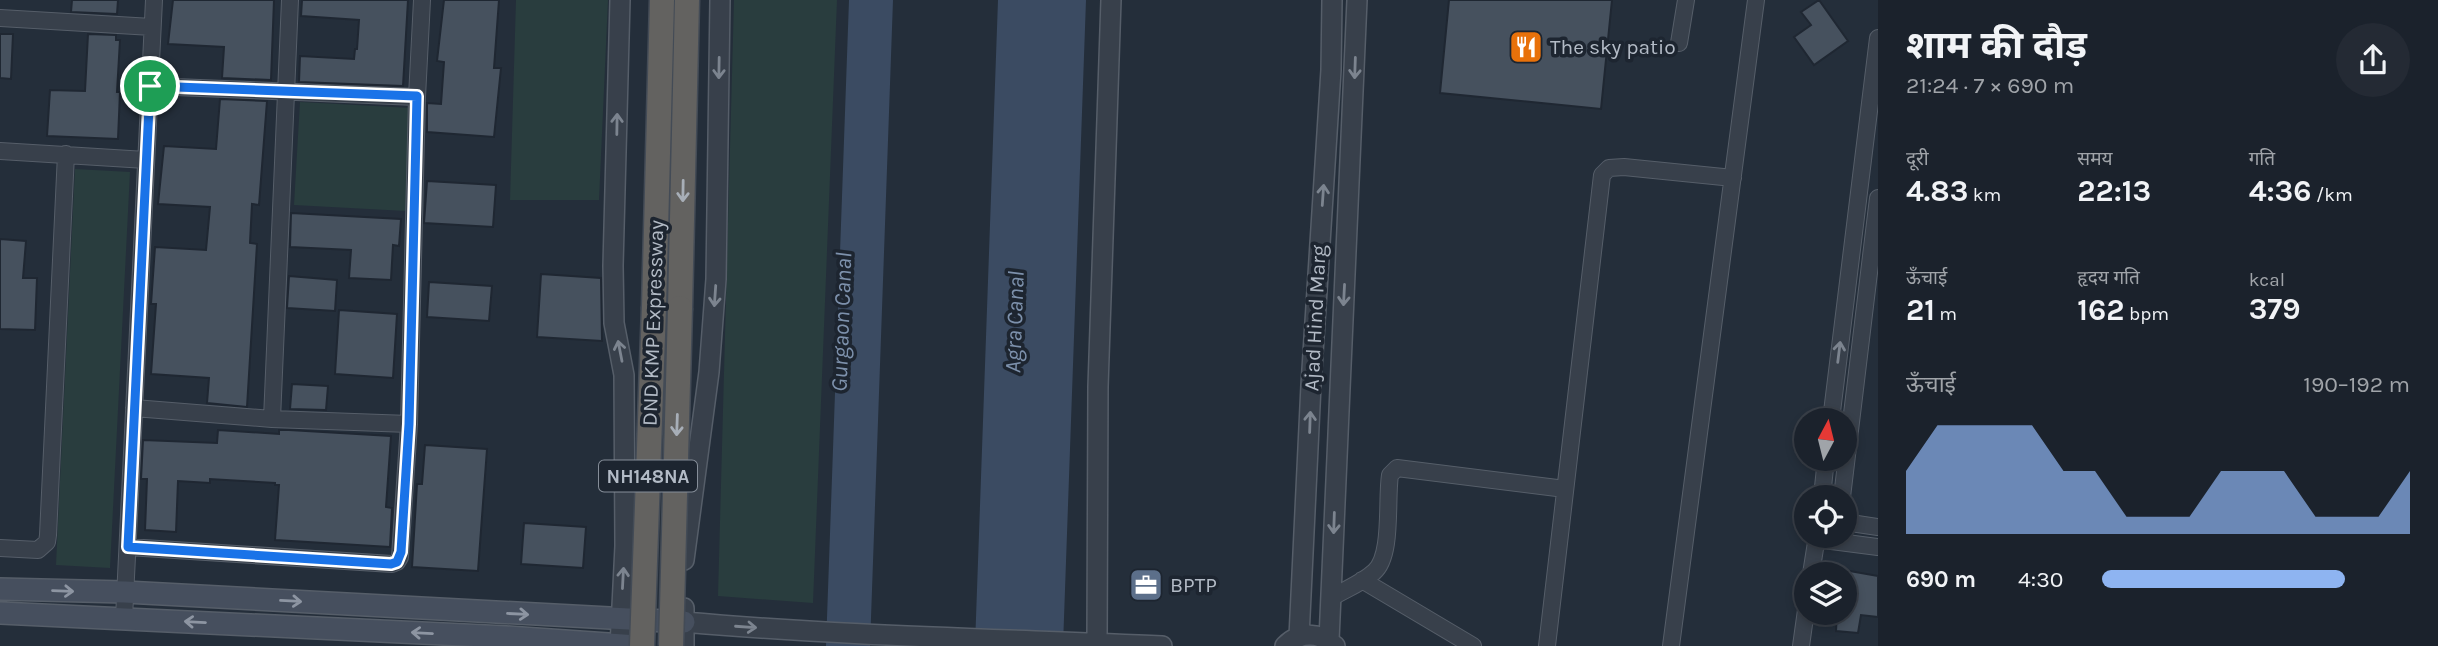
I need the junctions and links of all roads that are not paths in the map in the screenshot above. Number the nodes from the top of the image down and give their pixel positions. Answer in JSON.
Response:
{"nodes":[{"id":1,"x":154,"y":0,"type":"edge"},
{"id":2,"x":290,"y":0,"type":"edge"},
{"id":3,"x":422,"y":0,"type":"edge"},
{"id":4,"x":620,"y":0,"type":"edge"},
{"id":5,"x":663,"y":0,"type":"edge"},
{"id":6,"x":687,"y":0,"type":"edge"},
{"id":7,"x":720,"y":0,"type":"edge"},
{"id":8,"x":1111,"y":0,"type":"edge"},
{"id":9,"x":1332,"y":0,"type":"edge"},
{"id":10,"x":1357,"y":0,"type":"edge"},
{"id":11,"x":1686,"y":0,"type":"edge"},
{"id":12,"x":1756,"y":0,"type":"edge"},
{"id":13,"x":0,"y":18,"type":"edge"},
{"id":14,"x":152,"y":27,"type":"junction"},
{"id":15,"x":1878,"y":38,"type":"edge"},
{"id":16,"x":1679,"y":43,"type":"dead end"},
{"id":17,"x":150,"y":86,"type":"junction"},
{"id":18,"x":286,"y":93,"type":"junction"},
{"id":19,"x":417,"y":96,"type":"junction"},
{"id":20,"x":0,"y":151,"type":"edge"},
{"id":21,"x":66,"y":154,"type":"junction"},
{"id":22,"x":146,"y":160,"type":"junction"},
{"id":23,"x":1733,"y":178,"type":"junction"},
{"id":24,"x":1878,"y":198,"type":"edge"},
{"id":25,"x":134,"y":408,"type":"junction"},
{"id":26,"x":1832,"y":408,"type":"edge"},
{"id":27,"x":272,"y":419,"type":"junction"},
{"id":28,"x":409,"y":424,"type":"junction"},
{"id":29,"x":1308,"y":461,"type":"junction"},
{"id":30,"x":1336,"y":462,"type":"junction"},
{"id":31,"x":1843,"y":485,"type":"edge"},
{"id":32,"x":1565,"y":489,"type":"junction"},
{"id":33,"x":1857,"y":525,"type":"edge"},
{"id":34,"x":1878,"y":527,"type":"edge"},
{"id":35,"x":1857,"y":542,"type":"edge"},
{"id":36,"x":128,"y":547,"type":"junction"},
{"id":37,"x":1878,"y":547,"type":"edge"},
{"id":38,"x":0,"y":548,"type":"edge"},
{"id":39,"x":1362,"y":580,"type":"junction"},
{"id":40,"x":0,"y":589,"type":"edge"},
{"id":41,"x":125,"y":592,"type":"junction"},
{"id":42,"x":1331,"y":598,"type":"junction"},
{"id":43,"x":0,"y":613,"type":"edge"},
{"id":44,"x":124,"y":618,"type":"junction"},
{"id":45,"x":621,"y":620,"type":"junction"},
{"id":46,"x":684,"y":622,"type":"junction"},
{"id":47,"x":1804,"y":625,"type":"edge"},
{"id":48,"x":925,"y":641,"type":"edge"},
{"id":49,"x":1292,"y":641,"type":"edge"},
{"id":50,"x":1097,"y":643,"type":"junction"},
{"id":51,"x":1332,"y":643,"type":"edge"},
{"id":52,"x":630,"y":646,"type":"edge"},
{"id":53,"x":671,"y":646,"type":"edge"},
{"id":54,"x":684,"y":646,"type":"edge"},
{"id":55,"x":1162,"y":646,"type":"edge"},
{"id":56,"x":1473,"y":646,"type":"edge"},
{"id":57,"x":1547,"y":646,"type":"edge"},
{"id":58,"x":1671,"y":646,"type":"edge"},
{"id":59,"x":1801,"y":646,"type":"edge"}],
"edges":[{"from":1,"to":14,"type":"street"},
{"from":2,"to":18,"type":"street"},
{"from":3,"to":19,"type":"street"},
{"from":45,"to":4,"type":"street","one_way":true},
{"from":5,"to":52,"type":"highway","name":"DND KMP Expressway","number":"NH148NA","bridge":true},
{"from":6,"to":53,"type":"highway","name":"DND KMP Expressway","number":"NH148NA","one_way":true,"bridge":true},
{"from":7,"to":46,"type":"street","one_way":true},
{"from":8,"to":50,"type":"street"},
{"from":29,"to":9,"type":"street","name":"Ajad Hind Marg","one_way":true},
{"from":10,"to":30,"type":"street","one_way":true},
{"from":11,"to":16,"type":"street"},
{"from":12,"to":23,"type":"street"},
{"from":13,"to":14,"type":"street"},
{"from":14,"to":17,"type":"street"},
{"from":26,"to":15,"type":"street","one_way":true},
{"from":17,"to":18,"type":"street"},
{"from":17,"to":22,"type":"street"},
{"from":18,"to":19,"type":"street"},
{"from":18,"to":27,"type":"street"},
{"from":19,"to":28,"type":"street"},
{"from":20,"to":21,"type":"street"},
{"from":21,"to":22,"type":"street"},
{"from":21,"to":38,"type":"street"},
{"from":22,"to":25,"type":"street"},
{"from":23,"to":32,"type":"street"},
{"from":23,"to":58,"type":"street"},
{"from":24,"to":31,"type":"street"},
{"from":25,"to":27,"type":"street"},
{"from":25,"to":36,"type":"street"},
{"from":27,"to":28,"type":"street"},
{"from":28,"to":36,"type":"street"},
{"from":29,"to":30,"type":"street"},
{"from":29,"to":49,"type":"street","name":"Ajad Hind Marg"},
{"from":30,"to":42,"type":"street","one_way":true},
{"from":32,"to":39,"type":"street"},
{"from":32,"to":57,"type":"street"},
{"from":33,"to":34,"type":"street"},
{"from":35,"to":37,"type":"street"},
{"from":36,"to":41,"type":"street"},
{"from":39,"to":42,"type":"street"},
{"from":39,"to":56,"type":"street"},
{"from":40,"to":41,"type":"main road","one_way":true},
{"from":41,"to":44,"type":"street"},
{"from":41,"to":45,"type":"main road","one_way":true},
{"from":42,"to":51,"type":"street"},
{"from":43,"to":44,"type":"main road"},
{"from":52,"to":44,"type":"main road","one_way":true},
{"from":45,"to":46,"type":"main road"},
{"from":45,"to":52,"type":"street"},
{"from":46,"to":48,"type":"street","one_way":true},
{"from":46,"to":54,"type":"street"},
{"from":47,"to":59,"type":"street"},
{"from":48,"to":50,"type":"street"},
{"from":49,"to":51,"type":"street"},
{"from":50,"to":55,"type":"street"}]}
